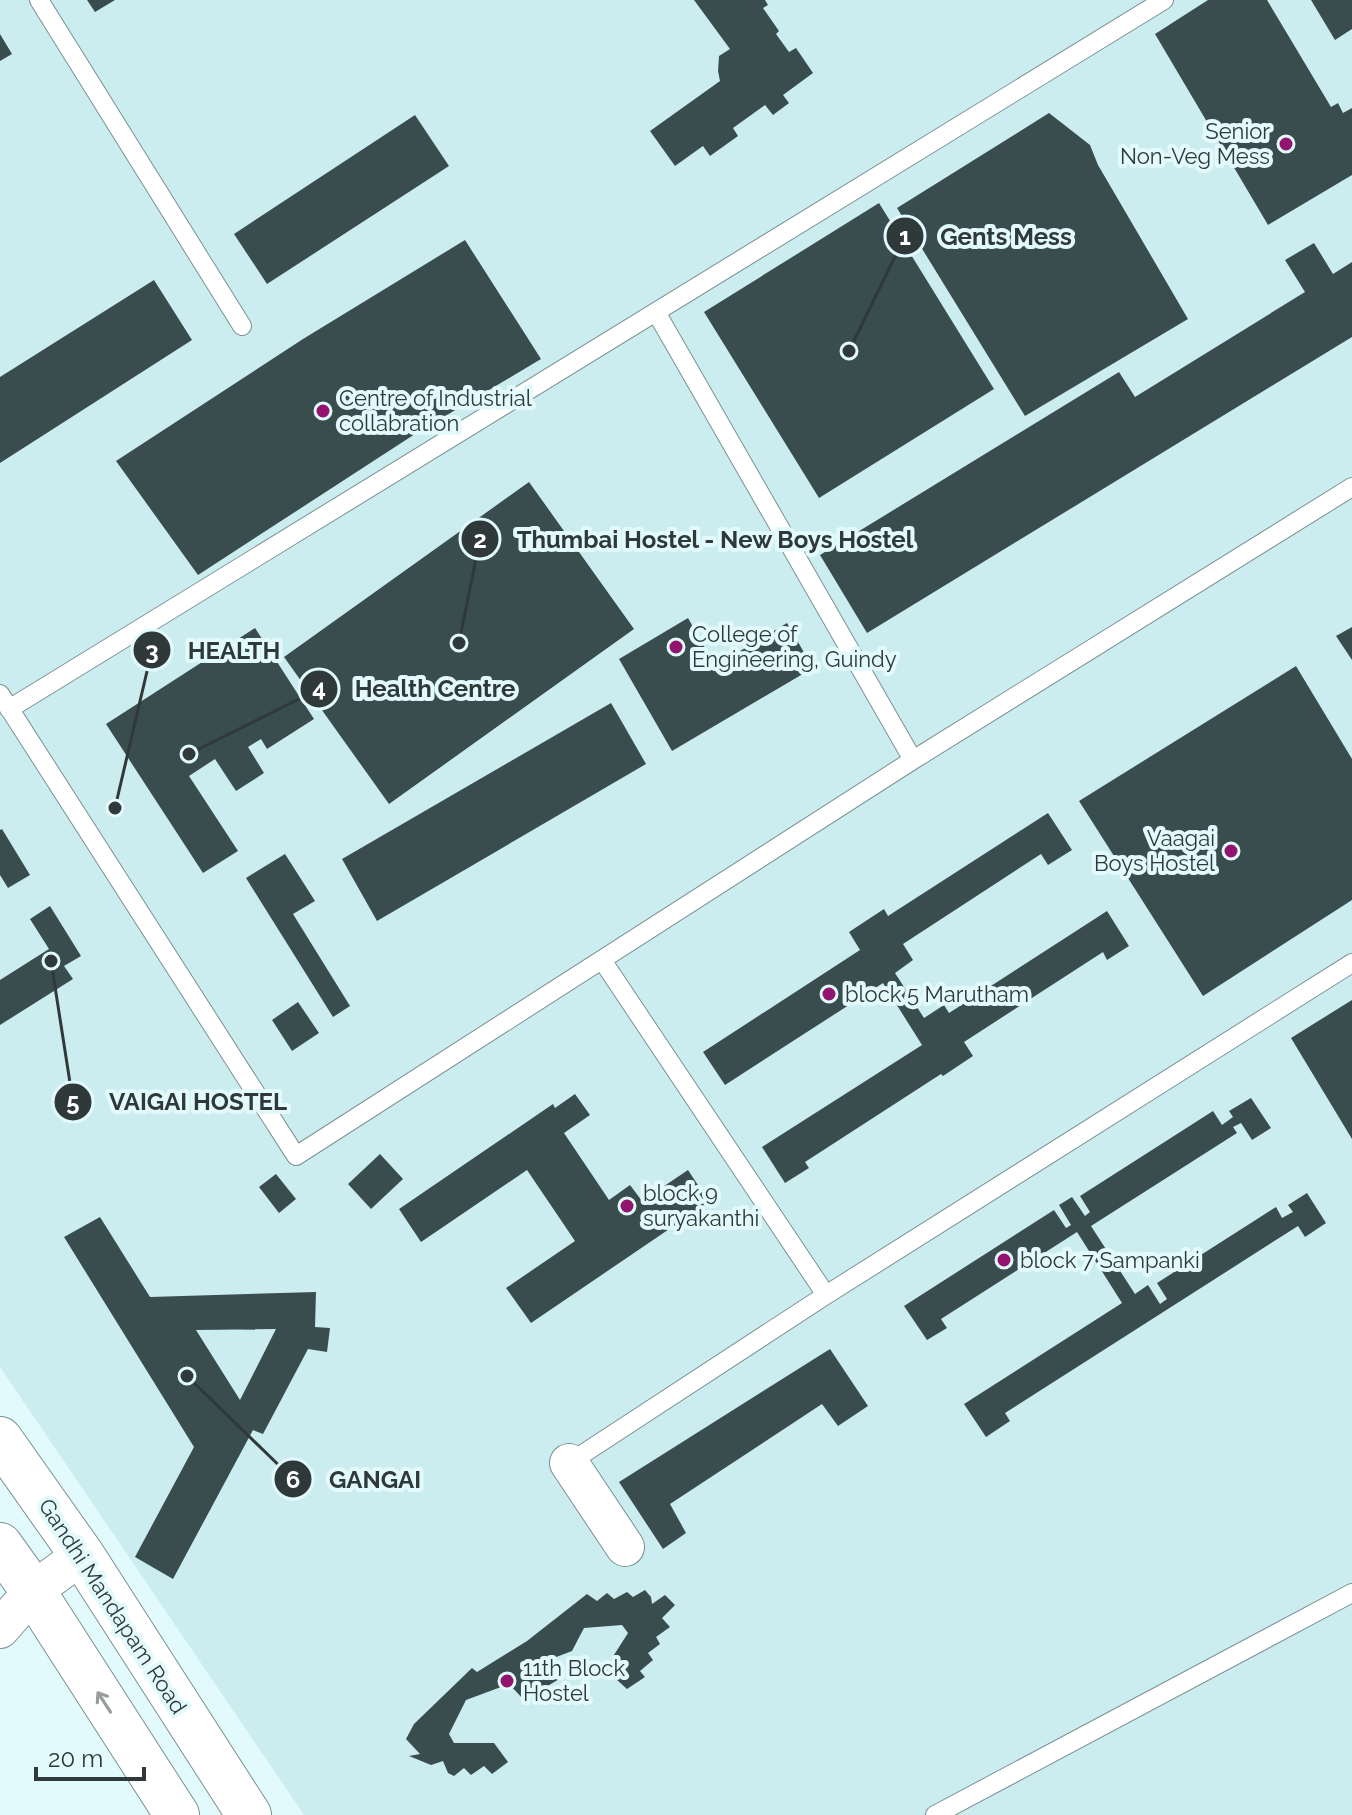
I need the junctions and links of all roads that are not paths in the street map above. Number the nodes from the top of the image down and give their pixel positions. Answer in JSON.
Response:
{"nodes":[{"id":1,"x":39,"y":0,"type":"edge"},
{"id":2,"x":1164,"y":0,"type":"edge"},
{"id":3,"x":656,"y":312,"type":"junction"},
{"id":4,"x":242,"y":326,"type":"dead end"},
{"id":5,"x":1352,"y":487,"type":"edge"},
{"id":6,"x":4,"y":702,"type":"edge"},
{"id":7,"x":913,"y":760,"type":"junction"},
{"id":8,"x":602,"y":960,"type":"junction"},
{"id":9,"x":1352,"y":963,"type":"edge"},
{"id":10,"x":826,"y":1295,"type":"junction"},
{"id":11,"x":0,"y":1439,"type":"edge"},
{"id":12,"x":569,"y":1463,"type":"joint"},
{"id":13,"x":0,"y":1545,"type":"edge"},
{"id":14,"x":625,"y":1547,"type":"dead end"},
{"id":15,"x":82,"y":1555,"type":"junction"},
{"id":16,"x":33,"y":1591,"type":"junction"},
{"id":17,"x":1352,"y":1593,"type":"edge"},
{"id":18,"x":0,"y":1629,"type":"edge"},
{"id":19,"x":177,"y":1815,"type":"edge"},
{"id":20,"x":249,"y":1815,"type":"edge"},
{"id":21,"x":935,"y":1815,"type":"edge"}],
"edges":[{"from":1,"to":4,"type":"lane"},
{"from":2,"to":3,"type":"lane"},
{"from":3,"to":6,"type":"lane"},
{"from":3,"to":7,"type":"lane"},
{"from":5,"to":7,"type":"lane"},
{"from":6,"to":8,"type":"lane"},
{"from":7,"to":8,"type":"lane"},
{"from":8,"to":10,"type":"lane"},
{"from":9,"to":10,"type":"lane"},
{"from":10,"to":12,"type":"lane"},
{"from":11,"to":15,"type":"main road","name":"Gandhi Mandapam Road"},
{"from":12,"to":14,"type":"street"},
{"from":13,"to":16,"type":"main road"},
{"from":15,"to":16,"type":"street"},
{"from":15,"to":20,"type":"main road","name":"Gandhi Mandapam Road"},
{"from":16,"to":18,"type":"street"},
{"from":19,"to":16,"type":"main road","one_way":true},
{"from":17,"to":21,"type":"lane"}]}
